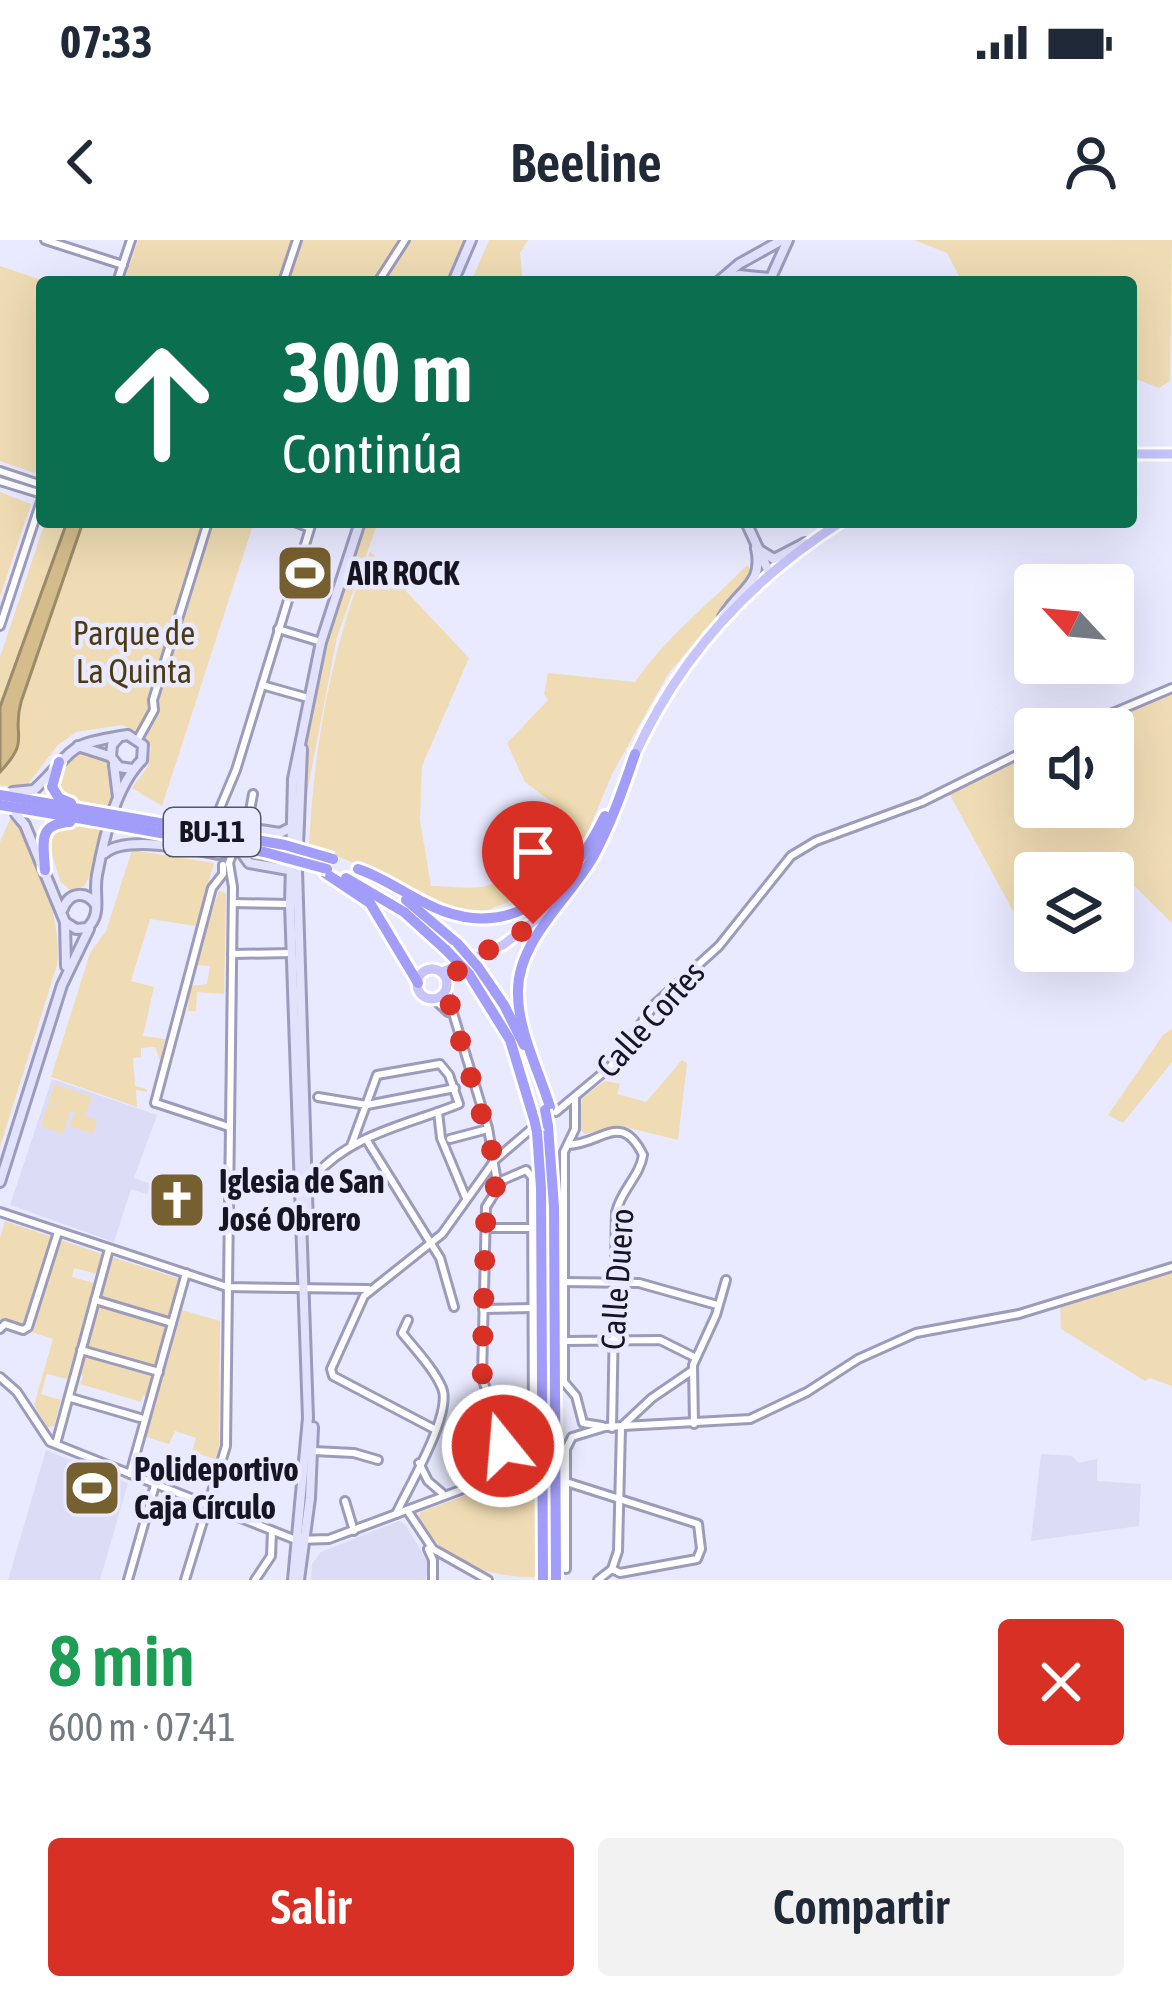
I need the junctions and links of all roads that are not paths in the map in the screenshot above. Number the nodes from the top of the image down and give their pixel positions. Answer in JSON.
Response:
{"nodes":[{"id":1,"x":45,"y":240,"type":"edge"},
{"id":2,"x":131,"y":240,"type":"edge"},
{"id":3,"x":297,"y":240,"type":"edge"},
{"id":4,"x":405,"y":240,"type":"edge"},
{"id":5,"x":471,"y":240,"type":"edge"},
{"id":6,"x":785,"y":240,"type":"edge"},
{"id":7,"x":763,"y":249,"type":"junction"},
{"id":8,"x":777,"y":261,"type":"junction"},
{"id":9,"x":123,"y":265,"type":"junction"},
{"id":10,"x":119,"y":276,"type":"edge"},
{"id":11,"x":285,"y":276,"type":"edge"},
{"id":12,"x":382,"y":276,"type":"edge"},
{"id":13,"x":456,"y":276,"type":"edge"},
{"id":14,"x":728,"y":276,"type":"edge"},
{"id":15,"x":771,"y":276,"type":"edge"},
{"id":16,"x":1137,"y":454,"type":"edge"},
{"id":17,"x":1172,"y":454,"type":"edge"},
{"id":18,"x":0,"y":471,"type":"edge"},
{"id":19,"x":0,"y":481,"type":"edge"},
{"id":20,"x":36,"y":489,"type":"edge"},
{"id":21,"x":36,"y":490,"type":"edge"},
{"id":22,"x":36,"y":511,"type":"edge"},
{"id":23,"x":206,"y":528,"type":"edge"},
{"id":24,"x":310,"y":528,"type":"edge"},
{"id":25,"x":358,"y":528,"type":"edge"},
{"id":26,"x":748,"y":528,"type":"edge"},
{"id":27,"x":831,"y":528,"type":"edge"},
{"id":28,"x":817,"y":537,"type":"junction"},
{"id":29,"x":755,"y":548,"type":"junction"},
{"id":30,"x":769,"y":572,"type":"junction"},
{"id":31,"x":722,"y":620,"type":"junction"},
{"id":32,"x":0,"y":626,"type":"edge"},
{"id":33,"x":278,"y":629,"type":"junction"},
{"id":34,"x":321,"y":642,"type":"junction"},
{"id":35,"x":262,"y":685,"type":"junction"},
{"id":36,"x":1172,"y":688,"type":"edge"},
{"id":37,"x":308,"y":698,"type":"junction"},
{"id":38,"x":1125,"y":708,"type":"edge"},
{"id":39,"x":121,"y":736,"type":"junction"},
{"id":40,"x":301,"y":736,"type":"junction"},
{"id":41,"x":139,"y":739,"type":"junction"},
{"id":42,"x":77,"y":746,"type":"junction"},
{"id":43,"x":635,"y":754,"type":"junction"},
{"id":44,"x":1014,"y":756,"type":"edge"},
{"id":45,"x":112,"y":760,"type":"junction"},
{"id":46,"x":59,"y":762,"type":"junction"},
{"id":47,"x":134,"y":768,"type":"junction"},
{"id":48,"x":302,"y":788,"type":"junction"},
{"id":49,"x":0,"y":792,"type":"edge"},
{"id":50,"x":253,"y":794,"type":"dead end"},
{"id":51,"x":118,"y":798,"type":"junction"},
{"id":52,"x":225,"y":800,"type":"junction"},
{"id":53,"x":20,"y":804,"type":"junction"},
{"id":54,"x":0,"y":808,"type":"edge"},
{"id":55,"x":87,"y":815,"type":"junction"},
{"id":56,"x":214,"y":820,"type":"junction"},
{"id":57,"x":229,"y":821,"type":"junction"},
{"id":58,"x":112,"y":822,"type":"junction"},
{"id":59,"x":248,"y":828,"type":"junction"},
{"id":60,"x":290,"y":828,"type":"junction"},
{"id":61,"x":201,"y":832,"type":"junction"},
{"id":62,"x":132,"y":843,"type":"junction"},
{"id":63,"x":236,"y":843,"type":"junction"},
{"id":64,"x":178,"y":848,"type":"junction"},
{"id":65,"x":211,"y":853,"type":"junction"},
{"id":66,"x":100,"y":862,"type":"junction"},
{"id":67,"x":223,"y":865,"type":"junction"},
{"id":68,"x":328,"y":867,"type":"junction"},
{"id":69,"x":358,"y":869,"type":"junction"},
{"id":70,"x":45,"y":870,"type":"junction"},
{"id":71,"x":289,"y":870,"type":"junction"},
{"id":72,"x":232,"y":880,"type":"junction"},
{"id":73,"x":51,"y":885,"type":"junction"},
{"id":74,"x":76,"y":895,"type":"junction"},
{"id":75,"x":232,"y":903,"type":"junction"},
{"id":76,"x":287,"y":904,"type":"junction"},
{"id":77,"x":97,"y":907,"type":"junction"},
{"id":78,"x":63,"y":910,"type":"junction"},
{"id":79,"x":65,"y":922,"type":"junction"},
{"id":80,"x":92,"y":925,"type":"junction"},
{"id":81,"x":298,"y":931,"type":"junction"},
{"id":82,"x":452,"y":947,"type":"junction"},
{"id":83,"x":292,"y":953,"type":"junction"},
{"id":84,"x":232,"y":954,"type":"junction"},
{"id":85,"x":469,"y":969,"type":"junction"},
{"id":86,"x":445,"y":981,"type":"junction"},
{"id":87,"x":418,"y":983,"type":"junction"},
{"id":88,"x":62,"y":985,"type":"junction"},
{"id":89,"x":433,"y":998,"type":"junction"},
{"id":90,"x":452,"y":1016,"type":"junction"},
{"id":91,"x":454,"y":1088,"type":"junction"},
{"id":92,"x":318,"y":1097,"type":"dead end"},
{"id":93,"x":575,"y":1097,"type":"junction"},
{"id":94,"x":367,"y":1105,"type":"junction"},
{"id":95,"x":438,"y":1112,"type":"junction"},
{"id":96,"x":544,"y":1120,"type":"junction"},
{"id":97,"x":230,"y":1127,"type":"junction"},
{"id":98,"x":484,"y":1130,"type":"dead end"},
{"id":99,"x":366,"y":1139,"type":"junction"},
{"id":100,"x":450,"y":1139,"type":"dead end"},
{"id":101,"x":568,"y":1145,"type":"junction"},
{"id":102,"x":351,"y":1146,"type":"junction"},
{"id":103,"x":495,"y":1160,"type":"junction"},
{"id":104,"x":513,"y":1173,"type":"junction"},
{"id":105,"x":310,"y":1177,"type":"junction"},
{"id":106,"x":0,"y":1182,"type":"edge"},
{"id":107,"x":495,"y":1188,"type":"junction"},
{"id":108,"x":467,"y":1199,"type":"junction"},
{"id":109,"x":0,"y":1212,"type":"edge"},
{"id":110,"x":485,"y":1228,"type":"junction"},
{"id":111,"x":532,"y":1228,"type":"junction"},
{"id":112,"x":58,"y":1232,"type":"junction"},
{"id":113,"x":432,"y":1243,"type":"junction"},
{"id":114,"x":110,"y":1249,"type":"junction"},
{"id":115,"x":1172,"y":1267,"type":"edge"},
{"id":116,"x":186,"y":1274,"type":"junction"},
{"id":117,"x":726,"y":1280,"type":"dead end"},
{"id":118,"x":564,"y":1282,"type":"junction"},
{"id":119,"x":613,"y":1282,"type":"junction"},
{"id":120,"x":227,"y":1287,"type":"junction"},
{"id":121,"x":308,"y":1288,"type":"junction"},
{"id":122,"x":353,"y":1288,"type":"junction"},
{"id":123,"x":374,"y":1288,"type":"junction"},
{"id":124,"x":95,"y":1300,"type":"junction"},
{"id":125,"x":359,"y":1302,"type":"junction"},
{"id":126,"x":717,"y":1305,"type":"junction"},
{"id":127,"x":454,"y":1307,"type":"dead end"},
{"id":128,"x":483,"y":1309,"type":"junction"},
{"id":129,"x":532,"y":1309,"type":"junction"},
{"id":130,"x":408,"y":1320,"type":"dead end"},
{"id":131,"x":172,"y":1323,"type":"junction"},
{"id":132,"x":0,"y":1329,"type":"edge"},
{"id":133,"x":564,"y":1341,"type":"junction"},
{"id":134,"x":612,"y":1341,"type":"junction"},
{"id":135,"x":81,"y":1349,"type":"junction"},
{"id":136,"x":696,"y":1358,"type":"junction"},
{"id":137,"x":693,"y":1370,"type":"junction"},
{"id":138,"x":159,"y":1372,"type":"junction"},
{"id":139,"x":1,"y":1380,"type":"edge"},
{"id":140,"x":533,"y":1395,"type":"junction"},
{"id":141,"x":70,"y":1398,"type":"dead end"},
{"id":142,"x":496,"y":1410,"type":"junction"},
{"id":143,"x":509,"y":1415,"type":"junction"},
{"id":144,"x":140,"y":1418,"type":"dead end"},
{"id":145,"x":694,"y":1424,"type":"junction"},
{"id":146,"x":502,"y":1425,"type":"junction"},
{"id":147,"x":612,"y":1428,"type":"junction"},
{"id":148,"x":436,"y":1430,"type":"junction"},
{"id":149,"x":56,"y":1444,"type":"junction"},
{"id":150,"x":313,"y":1451,"type":"junction"},
{"id":151,"x":378,"y":1460,"type":"dead end"},
{"id":152,"x":419,"y":1463,"type":"junction"},
{"id":153,"x":130,"y":1474,"type":"junction"},
{"id":154,"x":566,"y":1482,"type":"junction"},
{"id":155,"x":430,"y":1483,"type":"junction"},
{"id":156,"x":156,"y":1485,"type":"junction"},
{"id":157,"x":465,"y":1488,"type":"junction"},
{"id":158,"x":446,"y":1494,"type":"junction"},
{"id":159,"x":619,"y":1500,"type":"junction"},
{"id":160,"x":345,"y":1501,"type":"dead end"},
{"id":161,"x":427,"y":1501,"type":"junction"},
{"id":162,"x":207,"y":1505,"type":"junction"},
{"id":163,"x":407,"y":1510,"type":"junction"},
{"id":164,"x":394,"y":1517,"type":"junction"},
{"id":165,"x":355,"y":1531,"type":"junction"},
{"id":166,"x":274,"y":1538,"type":"junction"},
{"id":167,"x":302,"y":1540,"type":"junction"},
{"id":168,"x":424,"y":1540,"type":"junction"},
{"id":169,"x":260,"y":1544,"type":"dead end"},
{"id":170,"x":441,"y":1555,"type":"junction"},
{"id":171,"x":451,"y":1562,"type":"junction"},
{"id":172,"x":434,"y":1563,"type":"junction"},
{"id":173,"x":612,"y":1569,"type":"junction"},
{"id":174,"x":553,"y":1577,"type":"edge"},
{"id":175,"x":434,"y":1579,"type":"edge"},
{"id":176,"x":128,"y":1580,"type":"edge"},
{"id":177,"x":185,"y":1580,"type":"edge"},
{"id":178,"x":255,"y":1580,"type":"edge"},
{"id":179,"x":296,"y":1580,"type":"edge"},
{"id":180,"x":488,"y":1580,"type":"edge"},
{"id":181,"x":598,"y":1580,"type":"edge"}],
"edges":[{"from":1,"to":9,"type":"street"},
{"from":2,"to":9,"type":"street"},
{"from":3,"to":11,"type":"street"},
{"from":4,"to":12,"type":"street"},
{"from":5,"to":13,"type":"main road"},
{"from":6,"to":7,"type":"main road"},
{"from":6,"to":8,"type":"main road"},
{"from":7,"to":8,"type":"main road"},
{"from":7,"to":14,"type":"main road"},
{"from":8,"to":15,"type":"main road"},
{"from":9,"to":10,"type":"street"},
{"from":16,"to":17,"type":"main road"},
{"from":18,"to":20,"type":"street"},
{"from":19,"to":21,"type":"street"},
{"from":22,"to":32,"type":"street"},
{"from":23,"to":41,"type":"street"},
{"from":24,"to":33,"type":"street"},
{"from":25,"to":34,"type":"main road"},
{"from":26,"to":29,"type":"main road"},
{"from":27,"to":28,"type":"main road"},
{"from":28,"to":29,"type":"main road"},
{"from":28,"to":30,"type":"main road"},
{"from":29,"to":30,"type":"main road"},
{"from":29,"to":31,"type":"main road"},
{"from":30,"to":31,"type":"main road"},
{"from":31,"to":43,"type":"main road"},
{"from":33,"to":34,"type":"street"},
{"from":33,"to":35,"type":"street"},
{"from":34,"to":37,"type":"main road"},
{"from":35,"to":37,"type":"street"},
{"from":35,"to":52,"type":"street"},
{"from":36,"to":38,"type":"street"},
{"from":37,"to":40,"type":"main road"},
{"from":39,"to":41,"type":"main road"},
{"from":39,"to":42,"type":"main road"},
{"from":39,"to":45,"type":"main road"},
{"from":40,"to":48,"type":"main road"},
{"from":40,"to":60,"type":"main road"},
{"from":41,"to":47,"type":"main road"},
{"from":42,"to":45,"type":"main road"},
{"from":42,"to":46,"type":"main road"},
{"from":43,"to":69,"type":"highway"},
{"from":43,"to":85,"type":"main road"},
{"from":43,"to":96,"type":"highway"},
{"from":44,"to":93,"type":"street","name":"Calle Cortes"},
{"from":45,"to":47,"type":"main road"},
{"from":45,"to":51,"type":"main road"},
{"from":46,"to":53,"type":"main road"},
{"from":46,"to":55,"type":"highway"},
{"from":47,"to":51,"type":"main road"},
{"from":48,"to":60,"type":"main road"},
{"from":48,"to":81,"type":"main road"},
{"from":49,"to":53,"type":"highway","number":"BU-11"},
{"from":50,"to":59,"type":"street"},
{"from":51,"to":58,"type":"main road"},
{"from":52,"to":56,"type":"street"},
{"from":52,"to":57,"type":"street"},
{"from":53,"to":54,"type":"highway"},
{"from":53,"to":55,"type":"highway","number":"BU-11"},
{"from":53,"to":70,"type":"main road"},
{"from":55,"to":68,"type":"highway","number":"BU-11","bridge":true},
{"from":55,"to":68,"type":"highway","number":"BU-11","bridge":true},
{"from":55,"to":70,"type":"highway"},
{"from":56,"to":57,"type":"main road"},
{"from":56,"to":61,"type":"main road"},
{"from":57,"to":63,"type":"main road"},
{"from":58,"to":62,"type":"main road"},
{"from":58,"to":66,"type":"main road"},
{"from":59,"to":60,"type":"main road"},
{"from":59,"to":63,"type":"main road"},
{"from":60,"to":71,"type":"main road"},
{"from":61,"to":64,"type":"main road"},
{"from":61,"to":65,"type":"main road"},
{"from":62,"to":64,"type":"main road"},
{"from":62,"to":66,"type":"main road"},
{"from":63,"to":65,"type":"main road"},
{"from":63,"to":71,"type":"main road"},
{"from":63,"to":72,"type":"street"},
{"from":64,"to":65,"type":"main road"},
{"from":65,"to":67,"type":"street"},
{"from":66,"to":74,"type":"main road"},
{"from":66,"to":77,"type":"main road"},
{"from":67,"to":72,"type":"street"},
{"from":67,"to":97,"type":"street"},
{"from":68,"to":69,"type":"highway","number":"BU-11"},
{"from":68,"to":82,"type":"highway","number":"BU-11"},
{"from":68,"to":87,"type":"highway"},
{"from":69,"to":82,"type":"highway","number":"BU-11"},
{"from":70,"to":73,"type":"main road"},
{"from":71,"to":76,"type":"main road"},
{"from":71,"to":81,"type":"main road"},
{"from":72,"to":75,"type":"street"},
{"from":73,"to":74,"type":"main road"},
{"from":73,"to":78,"type":"main road"},
{"from":74,"to":77,"type":"main road"},
{"from":74,"to":78,"type":"main road"},
{"from":75,"to":76,"type":"street"},
{"from":75,"to":84,"type":"street"},
{"from":76,"to":83,"type":"main road"},
{"from":77,"to":80,"type":"main road"},
{"from":78,"to":79,"type":"main road"},
{"from":79,"to":80,"type":"main road"},
{"from":79,"to":88,"type":"main road"},
{"from":80,"to":88,"type":"main road"},
{"from":81,"to":105,"type":"main road"},
{"from":82,"to":85,"type":"highway","number":"BU-11","bridge":true},
{"from":83,"to":84,"type":"street"},
{"from":83,"to":121,"type":"main road"},
{"from":84,"to":97,"type":"street"},
{"from":85,"to":86,"type":"main road"},
{"from":85,"to":96,"type":"highway","number":"BU-11"},
{"from":86,"to":87,"type":"main road"},
{"from":86,"to":89,"type":"main road"},
{"from":86,"to":90,"type":"street"},
{"from":87,"to":89,"type":"main road"},
{"from":88,"to":106,"type":"main road"},
{"from":89,"to":90,"type":"street"},
{"from":90,"to":103,"type":"street"},
{"from":91,"to":94,"type":"street"},
{"from":91,"to":94,"type":"street"},
{"from":91,"to":95,"type":"street"},
{"from":92,"to":94,"type":"street"},
{"from":93,"to":96,"type":"street","name":"Calle Cortes"},
{"from":93,"to":101,"type":"street"},
{"from":94,"to":102,"type":"street"},
{"from":95,"to":99,"type":"street"},
{"from":95,"to":108,"type":"street"},
{"from":96,"to":103,"type":"street","name":"Calle Cortes"},
{"from":96,"to":174,"type":"highway","number":"BU-11"},
{"from":96,"to":174,"type":"highway"},
{"from":97,"to":120,"type":"street"},
{"from":98,"to":100,"type":"street"},
{"from":99,"to":102,"type":"street"},
{"from":99,"to":113,"type":"street"},
{"from":101,"to":118,"type":"street"},
{"from":101,"to":119,"type":"street","name":"Calle Duero"},
{"from":102,"to":105,"type":"street"},
{"from":103,"to":104,"type":"street"},
{"from":103,"to":107,"type":"street"},
{"from":103,"to":108,"type":"street","name":"Calle Cortes"},
{"from":104,"to":107,"type":"street"},
{"from":104,"to":111,"type":"street"},
{"from":105,"to":121,"type":"main road"},
{"from":107,"to":110,"type":"street"},
{"from":108,"to":113,"type":"street","name":"Calle Cortes"},
{"from":109,"to":112,"type":"street"},
{"from":110,"to":111,"type":"street"},
{"from":110,"to":128,"type":"street"},
{"from":111,"to":129,"type":"street"},
{"from":112,"to":114,"type":"street"},
{"from":112,"to":132,"type":"street"},
{"from":113,"to":123,"type":"street","name":"Calle Cortes"},
{"from":113,"to":127,"type":"street"},
{"from":114,"to":116,"type":"street"},
{"from":114,"to":124,"type":"street"},
{"from":115,"to":145,"type":"street"},
{"from":116,"to":120,"type":"street"},
{"from":116,"to":131,"type":"street"},
{"from":117,"to":126,"type":"street"},
{"from":118,"to":119,"type":"street"},
{"from":118,"to":133,"type":"street"},
{"from":119,"to":126,"type":"street"},
{"from":119,"to":134,"type":"street","name":"Calle Duero"},
{"from":120,"to":121,"type":"street"},
{"from":120,"to":162,"type":"street"},
{"from":121,"to":122,"type":"street"},
{"from":121,"to":150,"type":"main road"},
{"from":121,"to":167,"type":"main road"},
{"from":122,"to":123,"type":"street"},
{"from":122,"to":125,"type":"street"},
{"from":123,"to":125,"type":"street","name":"Calle Cortes"},
{"from":124,"to":131,"type":"street"},
{"from":124,"to":135,"type":"street"},
{"from":125,"to":148,"type":"street","name":"Calle Cortes"},
{"from":126,"to":136,"type":"street"},
{"from":128,"to":129,"type":"street"},
{"from":128,"to":142,"type":"street"},
{"from":129,"to":140,"type":"street"},
{"from":130,"to":148,"type":"street"},
{"from":131,"to":138,"type":"street"},
{"from":133,"to":134,"type":"street"},
{"from":133,"to":147,"type":"street"},
{"from":134,"to":136,"type":"street"},
{"from":134,"to":147,"type":"street","name":"Calle Duero"},
{"from":135,"to":138,"type":"street"},
{"from":135,"to":149,"type":"street"},
{"from":136,"to":137,"type":"street"},
{"from":137,"to":145,"type":"street"},
{"from":137,"to":147,"type":"street"},
{"from":138,"to":153,"type":"street"},
{"from":139,"to":149,"type":"street"},
{"from":140,"to":143,"type":"street"},
{"from":140,"to":157,"type":"street"},
{"from":141,"to":144,"type":"street"},
{"from":142,"to":143,"type":"street"},
{"from":142,"to":146,"type":"street"},
{"from":143,"to":146,"type":"street"},
{"from":145,"to":147,"type":"street"},
{"from":146,"to":157,"type":"street"},
{"from":147,"to":154,"type":"street"},
{"from":147,"to":159,"type":"street","name":"Calle Duero"},
{"from":148,"to":152,"type":"street"},
{"from":149,"to":153,"type":"street"},
{"from":150,"to":151,"type":"street"},
{"from":150,"to":167,"type":"main road"},
{"from":152,"to":155,"type":"street"},
{"from":152,"to":164,"type":"street"},
{"from":153,"to":156,"type":"street"},
{"from":154,"to":159,"type":"street"},
{"from":154,"to":174,"type":"street"},
{"from":155,"to":158,"type":"street"},
{"from":155,"to":161,"type":"street"},
{"from":156,"to":162,"type":"street"},
{"from":156,"to":176,"type":"street"},
{"from":157,"to":158,"type":"street"},
{"from":158,"to":161,"type":"street"},
{"from":159,"to":173,"type":"street","name":"Calle Duero"},
{"from":159,"to":173,"type":"street"},
{"from":160,"to":165,"type":"street"},
{"from":161,"to":163,"type":"street"},
{"from":162,"to":166,"type":"street"},
{"from":162,"to":177,"type":"street"},
{"from":163,"to":164,"type":"street"},
{"from":163,"to":168,"type":"street"},
{"from":164,"to":165,"type":"street"},
{"from":165,"to":167,"type":"street"},
{"from":166,"to":167,"type":"street"},
{"from":166,"to":169,"type":"street"},
{"from":166,"to":178,"type":"street"},
{"from":167,"to":179,"type":"main road"},
{"from":168,"to":170,"type":"street"},
{"from":168,"to":172,"type":"street"},
{"from":170,"to":171,"type":"street"},
{"from":170,"to":172,"type":"street"},
{"from":170,"to":175,"type":"street"},
{"from":171,"to":175,"type":"street"},
{"from":171,"to":180,"type":"street"},
{"from":172,"to":175,"type":"street"},
{"from":173,"to":181,"type":"street"}]}
